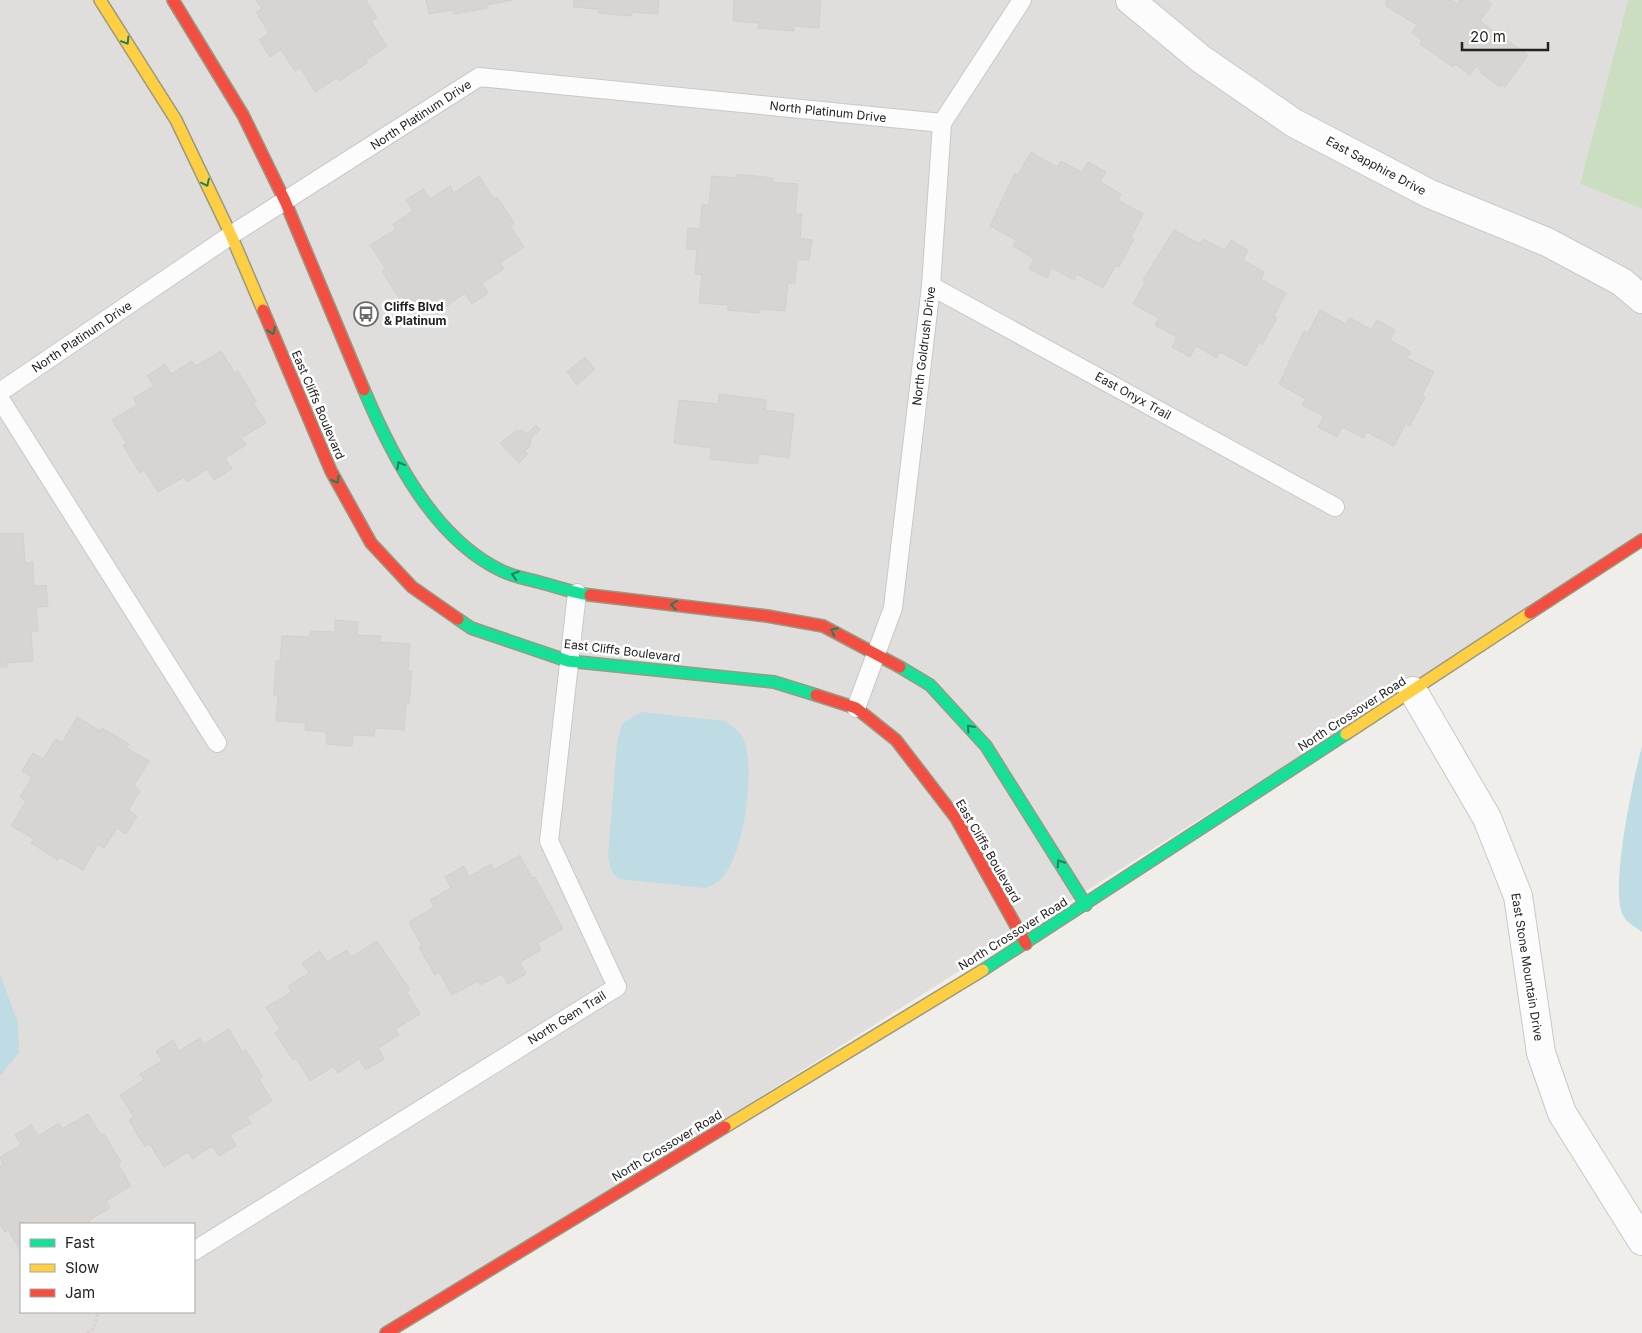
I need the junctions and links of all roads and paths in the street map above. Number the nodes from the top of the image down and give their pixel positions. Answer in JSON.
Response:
{"nodes":[{"id":1,"x":100,"y":0,"type":"edge"},
{"id":2,"x":173,"y":0,"type":"edge"},
{"id":3,"x":1022,"y":0,"type":"edge"},
{"id":4,"x":1130,"y":0,"type":"edge"},
{"id":5,"x":942,"y":123,"type":"junction"},
{"id":6,"x":285,"y":201,"type":"junction"},
{"id":7,"x":231,"y":235,"type":"junction"},
{"id":8,"x":931,"y":286,"type":"junction"},
{"id":9,"x":1642,"y":299,"type":"edge"},
{"id":10,"x":0,"y":392,"type":"edge"},
{"id":11,"x":0,"y":399,"type":"edge"},
{"id":12,"x":1335,"y":507,"type":"dead end"},
{"id":13,"x":1642,"y":540,"type":"edge"},
{"id":14,"x":577,"y":593,"type":"junction"},
{"id":15,"x":878,"y":653,"type":"junction"},
{"id":16,"x":568,"y":661,"type":"junction"},
{"id":17,"x":1413,"y":690,"type":"junction"},
{"id":18,"x":856,"y":708,"type":"junction"},
{"id":19,"x":217,"y":743,"type":"dead end"},
{"id":20,"x":1086,"y":904,"type":"junction"},
{"id":21,"x":1026,"y":944,"type":"junction"},
{"id":22,"x":1642,"y":1241,"type":"edge"},
{"id":23,"x":195,"y":1250,"type":"edge"},
{"id":24,"x":99,"y":1313,"type":"edge"},
{"id":25,"x":87,"y":1333,"type":"edge"},
{"id":26,"x":386,"y":1333,"type":"edge"}],
"edges":[{"from":1,"to":7,"type":"street","name":"East Cliffs Boulevard","one_way":true},
{"from":2,"to":6,"type":"street"},
{"from":3,"to":5,"type":"lane","name":"North Goldrush Drive"},
{"from":4,"to":9,"type":"street","name":"East Sapphire Drive"},
{"from":5,"to":6,"type":"lane","name":"North Platinum Drive"},
{"from":5,"to":8,"type":"lane","name":"North Goldrush Drive"},
{"from":6,"to":7,"type":"lane","name":"North Platinum Drive"},
{"from":14,"to":6,"type":"street","one_way":true},
{"from":7,"to":10,"type":"lane","name":"North Platinum Drive"},
{"from":7,"to":16,"type":"street","name":"East Cliffs Boulevard","one_way":true},
{"from":8,"to":12,"type":"lane","name":"East Onyx Trail"},
{"from":8,"to":15,"type":"lane","name":"North Goldrush Drive"},
{"from":11,"to":19,"type":"lane"},
{"from":13,"to":17,"type":"street","name":"North Crossover Road"},
{"from":15,"to":14,"type":"street","one_way":true},
{"from":14,"to":16,"type":"lane","name":"North Gem Trail"},
{"from":15,"to":18,"type":"lane","name":"North Goldrush Drive"},
{"from":20,"to":15,"type":"street","one_way":true},
{"from":16,"to":18,"type":"street","name":"East Cliffs Boulevard"},
{"from":16,"to":23,"type":"lane","name":"North Gem Trail"},
{"from":17,"to":20,"type":"street","name":"North Crossover Road"},
{"from":17,"to":22,"type":"street","name":"East Stone Mountain Drive"},
{"from":18,"to":21,"type":"street","name":"East Cliffs Boulevard"},
{"from":20,"to":21,"type":"street","name":"North Crossover Road"},
{"from":21,"to":26,"type":"street","name":"North Crossover Road"},
{"from":24,"to":25,"type":"path"}]}
